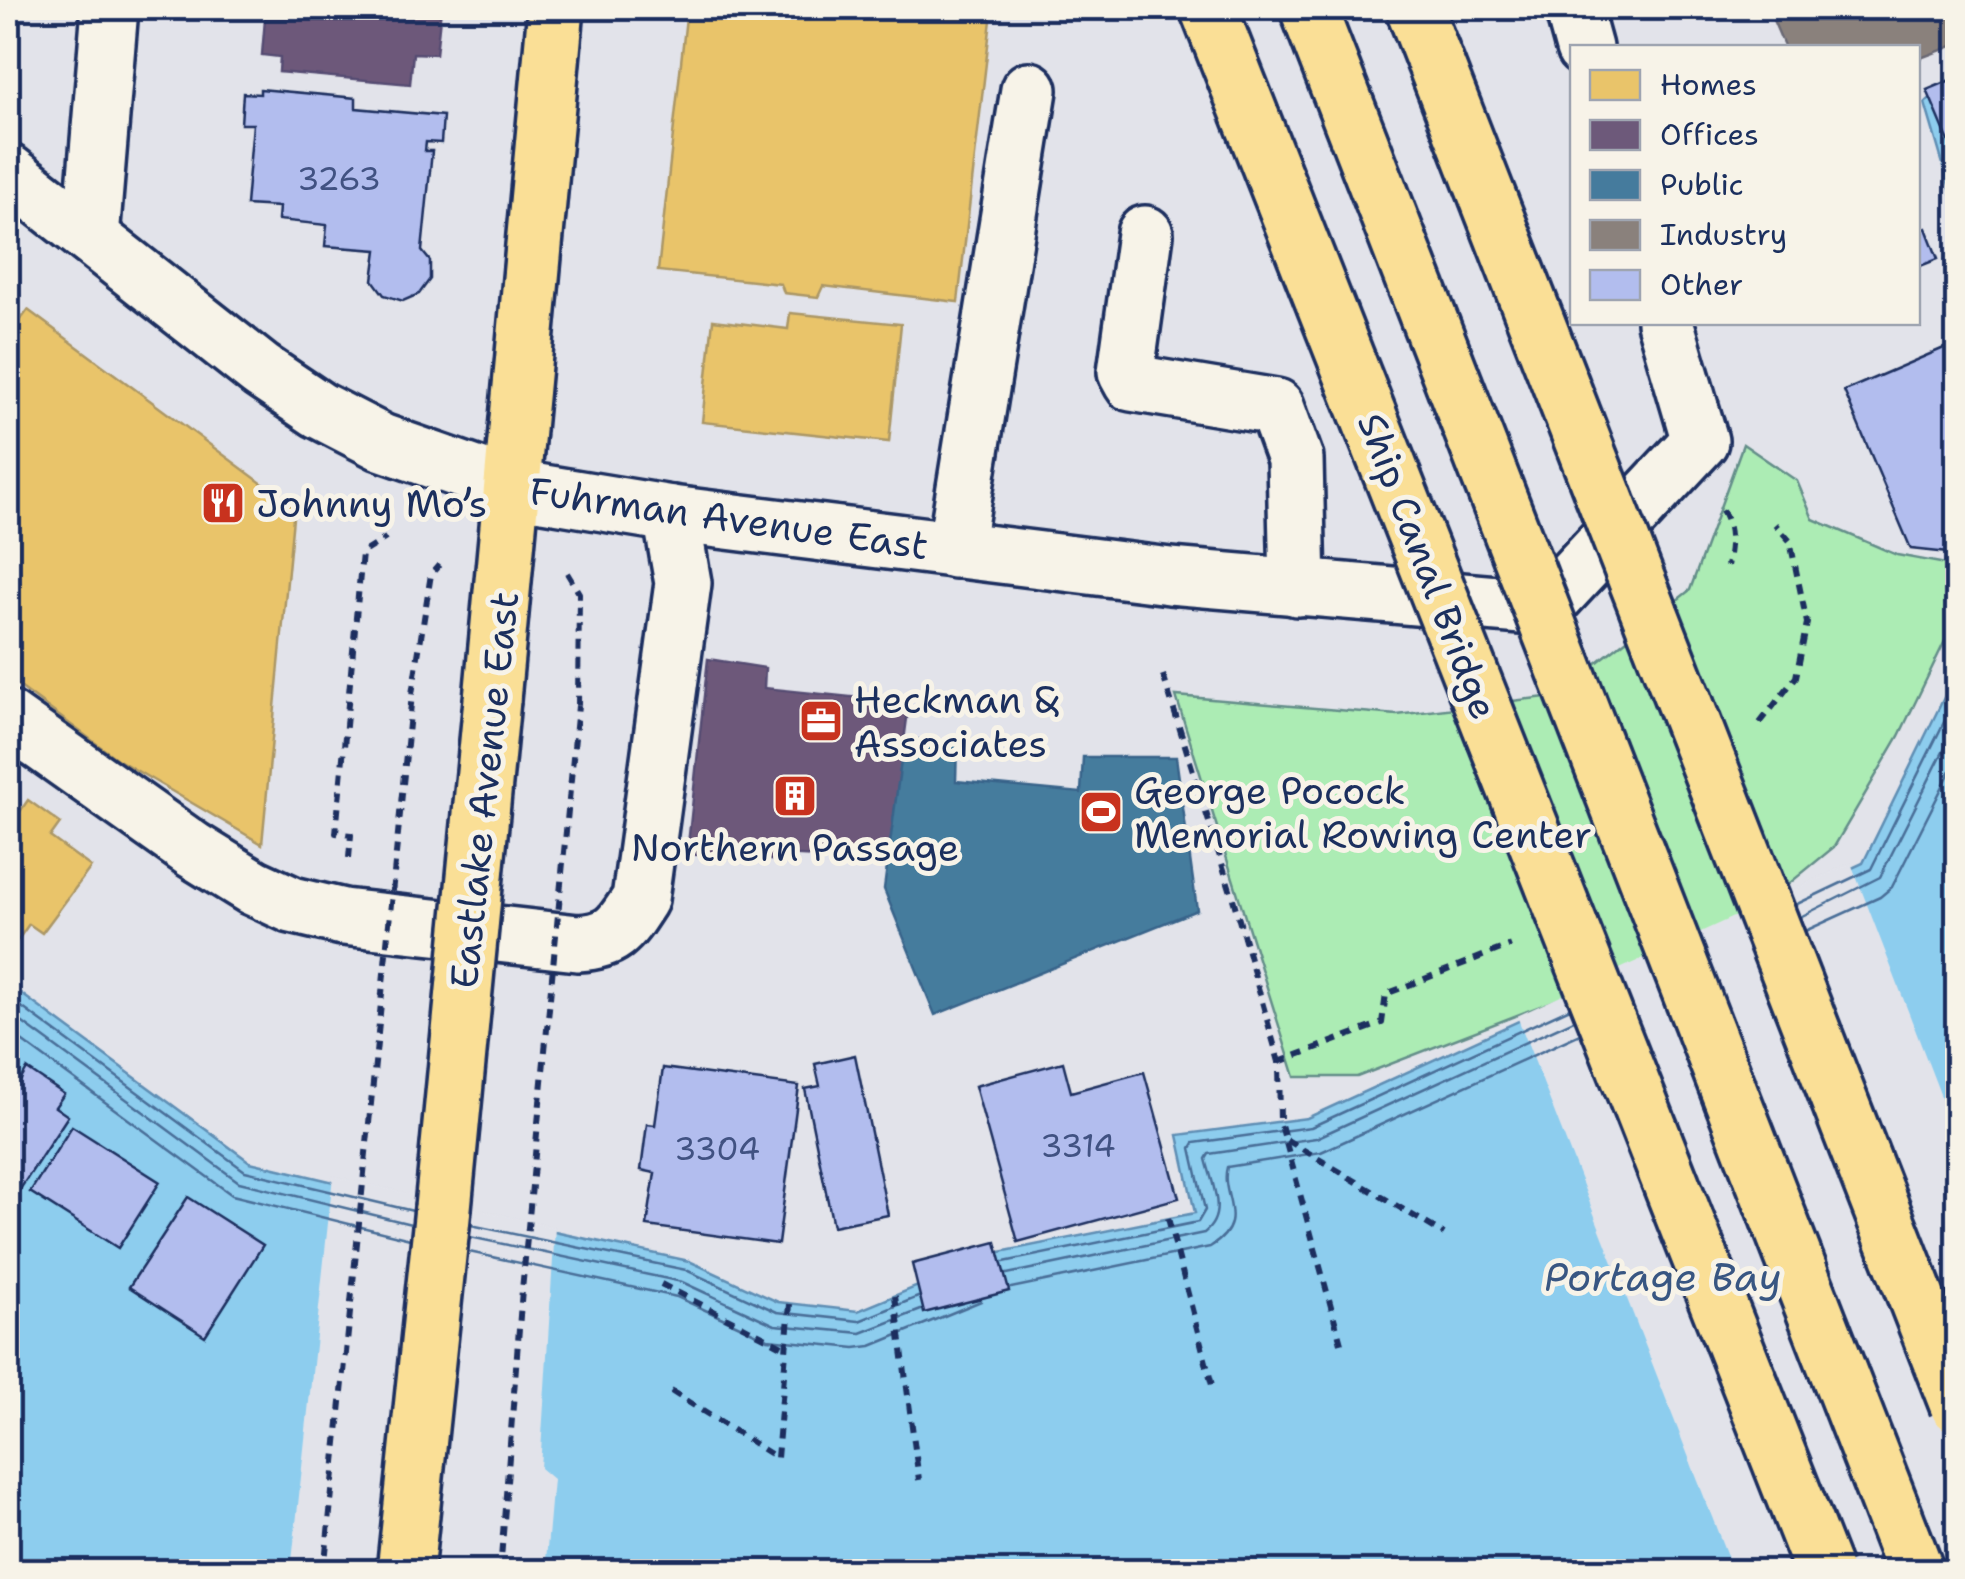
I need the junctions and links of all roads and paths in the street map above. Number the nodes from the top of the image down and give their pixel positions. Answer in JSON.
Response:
{"nodes":[{"id":1,"x":110,"y":8,"type":"edge"},
{"id":2,"x":556,"y":8,"type":"edge"},
{"id":3,"x":1208,"y":8,"type":"edge"},
{"id":4,"x":1308,"y":8,"type":"edge"},
{"id":5,"x":1414,"y":8,"type":"edge"},
{"id":6,"x":1573,"y":8,"type":"edge"},
{"id":7,"x":1583,"y":45,"type":"edge"},
{"id":8,"x":1029,"y":90,"type":"dead end"},
{"id":9,"x":8,"y":172,"type":"edge"},
{"id":10,"x":1145,"y":234,"type":"dead end"},
{"id":11,"x":91,"y":236,"type":"junction"},
{"id":12,"x":1666,"y":325,"type":"edge"},
{"id":13,"x":513,"y":488,"type":"junction"},
{"id":14,"x":671,"y":514,"type":"junction"},
{"id":15,"x":1728,"y":521,"type":"dead end"},
{"id":16,"x":386,"y":538,"type":"dead end"},
{"id":17,"x":955,"y":550,"type":"junction"},
{"id":18,"x":1727,"y":566,"type":"dead end"},
{"id":19,"x":1298,"y":588,"type":"junction"},
{"id":20,"x":1163,"y":675,"type":"dead end"},
{"id":21,"x":412,"y":694,"type":"dead end"},
{"id":22,"x":578,"y":706,"type":"dead end"},
{"id":23,"x":8,"y":719,"type":"edge"},
{"id":24,"x":348,"y":869,"type":"dead end"},
{"id":25,"x":1285,"y":1138,"type":"junction"},
{"id":26,"x":1168,"y":1218,"type":"dead end"},
{"id":27,"x":1444,"y":1234,"type":"dead end"},
{"id":28,"x":661,"y":1284,"type":"dead end"},
{"id":29,"x":894,"y":1296,"type":"dead end"},
{"id":30,"x":790,"y":1304,"type":"dead end"},
{"id":31,"x":1341,"y":1343,"type":"dead end"},
{"id":32,"x":786,"y":1348,"type":"junction"},
{"id":33,"x":1213,"y":1388,"type":"dead end"},
{"id":34,"x":670,"y":1392,"type":"dead end"},
{"id":35,"x":1958,"y":1405,"type":"edge"},
{"id":36,"x":919,"y":1480,"type":"dead end"},
{"id":37,"x":324,"y":1572,"type":"edge"},
{"id":38,"x":405,"y":1572,"type":"edge"},
{"id":39,"x":500,"y":1572,"type":"edge"},
{"id":40,"x":1824,"y":1572,"type":"edge"},
{"id":41,"x":1916,"y":1572,"type":"edge"}],
"edges":[{"from":1,"to":11,"type":"street"},
{"from":2,"to":13,"type":"main road","name":"Eastlake Avenue East"},
{"from":3,"to":40,"type":"main road","name":"Ship Canal Bridge","bridge":true},
{"from":4,"to":41,"type":"main road","bridge":true},
{"from":5,"to":35,"type":"main road","bridge":true},
{"from":6,"to":7,"type":"street"},
{"from":8,"to":17,"type":"street"},
{"from":9,"to":11,"type":"street","name":"Fuhrman Avenue East"},
{"from":10,"to":19,"type":"street"},
{"from":11,"to":13,"type":"street","name":"Fuhrman Avenue East"},
{"from":12,"to":19,"type":"street","name":"Fuhrman Avenue East"},
{"from":13,"to":14,"type":"street","name":"Fuhrman Avenue East"},
{"from":13,"to":38,"type":"main road","name":"Eastlake Avenue East","bridge":true},
{"from":14,"to":17,"type":"street","name":"Fuhrman Avenue East"},
{"from":14,"to":23,"type":"street"},
{"from":15,"to":18,"type":"path"},
{"from":16,"to":24,"type":"path"},
{"from":17,"to":19,"type":"street","name":"Fuhrman Avenue East"},
{"from":20,"to":25,"type":"path"},
{"from":21,"to":37,"type":"path","bridge":true},
{"from":22,"to":39,"type":"path","bridge":true},
{"from":25,"to":27,"type":"path"},
{"from":25,"to":31,"type":"path"},
{"from":26,"to":33,"type":"path"},
{"from":28,"to":32,"type":"path"},
{"from":29,"to":36,"type":"path"},
{"from":30,"to":32,"type":"path"},
{"from":32,"to":34,"type":"path"}]}
